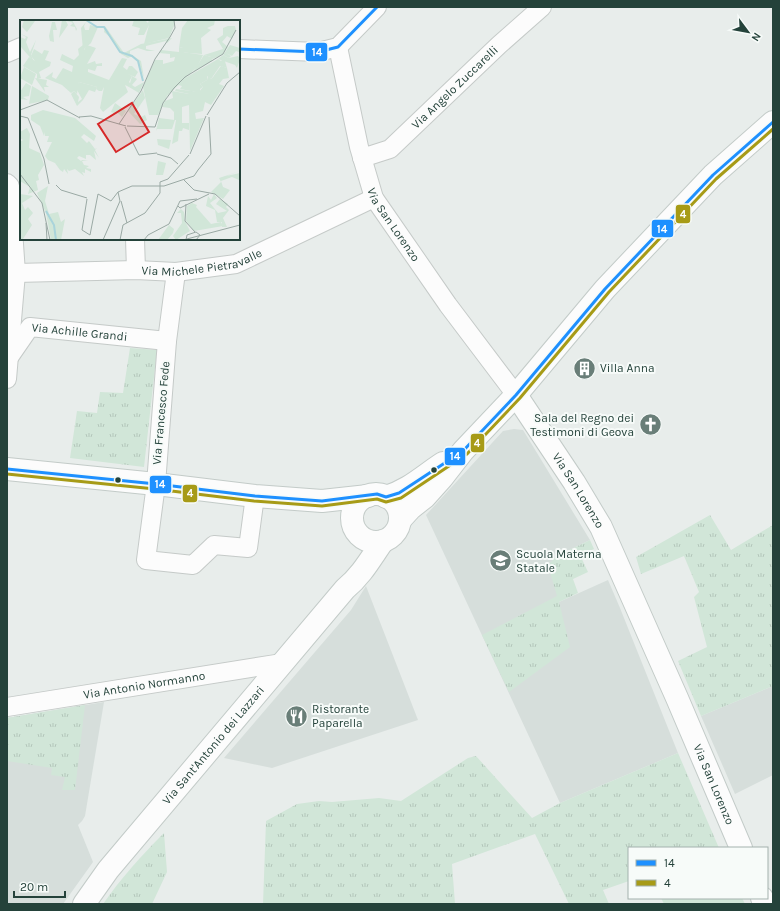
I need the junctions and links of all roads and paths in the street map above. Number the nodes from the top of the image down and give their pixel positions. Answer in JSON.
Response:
{"nodes":[{"id":1,"x":377,"y":7,"type":"edge"},
{"id":2,"x":542,"y":7,"type":"edge"},
{"id":3,"x":338,"y":46,"type":"junction"},
{"id":4,"x":20,"y":47,"type":"edge"},
{"id":5,"x":240,"y":49,"type":"edge"},
{"id":6,"x":7,"y":52,"type":"edge"},
{"id":7,"x":773,"y":122,"type":"edge"},
{"id":8,"x":362,"y":158,"type":"junction"},
{"id":9,"x":7,"y":183,"type":"edge"},
{"id":10,"x":374,"y":198,"type":"junction"},
{"id":11,"x":135,"y":240,"type":"edge"},
{"id":12,"x":136,"y":270,"type":"junction"},
{"id":13,"x":176,"y":272,"type":"junction"},
{"id":14,"x":16,"y":273,"type":"junction"},
{"id":15,"x":167,"y":341,"type":"junction"},
{"id":16,"x":8,"y":357,"type":"edge"},
{"id":17,"x":7,"y":379,"type":"edge"},
{"id":18,"x":516,"y":395,"type":"junction"},
{"id":19,"x":462,"y":451,"type":"junction"},
{"id":20,"x":7,"y":469,"type":"edge"},
{"id":21,"x":156,"y":484,"type":"junction"},
{"id":22,"x":255,"y":496,"type":"junction"},
{"id":23,"x":377,"y":496,"type":"junction"},
{"id":24,"x":322,"y":501,"type":"junction"},
{"id":25,"x":400,"y":520,"type":"junction"},
{"id":26,"x":356,"y":530,"type":"junction"},
{"id":27,"x":383,"y":540,"type":"junction"},
{"id":28,"x":345,"y":589,"type":"junction"},
{"id":29,"x":282,"y":663,"type":"junction"},
{"id":30,"x":7,"y":707,"type":"edge"},
{"id":31,"x":741,"y":847,"type":"edge"},
{"id":32,"x":84,"y":904,"type":"edge"}],
"edges":[{"from":1,"to":3,"type":"street"},
{"from":2,"to":8,"type":"street","name":"Via Angelo Zuccarelli"},
{"from":3,"to":5,"type":"street"},
{"from":3,"to":8,"type":"street","name":"Via San Lorenzo"},
{"from":4,"to":6,"type":"street"},
{"from":7,"to":18,"type":"main road"},
{"from":8,"to":10,"type":"street","name":"Via San Lorenzo"},
{"from":9,"to":14,"type":"street"},
{"from":10,"to":13,"type":"street","name":"Via Michele Pietravalle"},
{"from":10,"to":18,"type":"street","name":"Via San Lorenzo"},
{"from":11,"to":12,"type":"street"},
{"from":12,"to":13,"type":"street","name":"Via Michele Pietravalle"},
{"from":12,"to":14,"type":"street","name":"Via Michele Pietravalle"},
{"from":13,"to":15,"type":"street","name":"Via Francesco Fede"},
{"from":14,"to":16,"type":"street"},
{"from":15,"to":16,"type":"street","name":"Via Achille Grandi"},
{"from":15,"to":21,"type":"street","name":"Via Francesco Fede"},
{"from":16,"to":17,"type":"street"},
{"from":18,"to":19,"type":"main road"},
{"from":18,"to":31,"type":"main road","name":"Via San Lorenzo"},
{"from":19,"to":23,"type":"main road"},
{"from":19,"to":25,"type":"main road"},
{"from":20,"to":21,"type":"main road"},
{"from":21,"to":22,"type":"main road"},
{"from":21,"to":22,"type":"street","name":"Via Francesco Fede"},
{"from":22,"to":24,"type":"main road"},
{"from":23,"to":24,"type":"main road"},
{"from":23,"to":25,"type":"main road"},
{"from":23,"to":26,"type":"main road"},
{"from":24,"to":26,"type":"main road"},
{"from":25,"to":27,"type":"main road"},
{"from":26,"to":27,"type":"main road"},
{"from":26,"to":28,"type":"main road","name":"Via Sant'Antonio dei Lazzari"},
{"from":27,"to":28,"type":"main road","name":"Via Sant'Antonio dei Lazzari"},
{"from":28,"to":29,"type":"main road","name":"Via Sant'Antonio dei Lazzari"},
{"from":29,"to":30,"type":"street","name":"Via Antonio Normanno"},
{"from":29,"to":32,"type":"main road","name":"Via Sant'Antonio dei Lazzari"}]}
